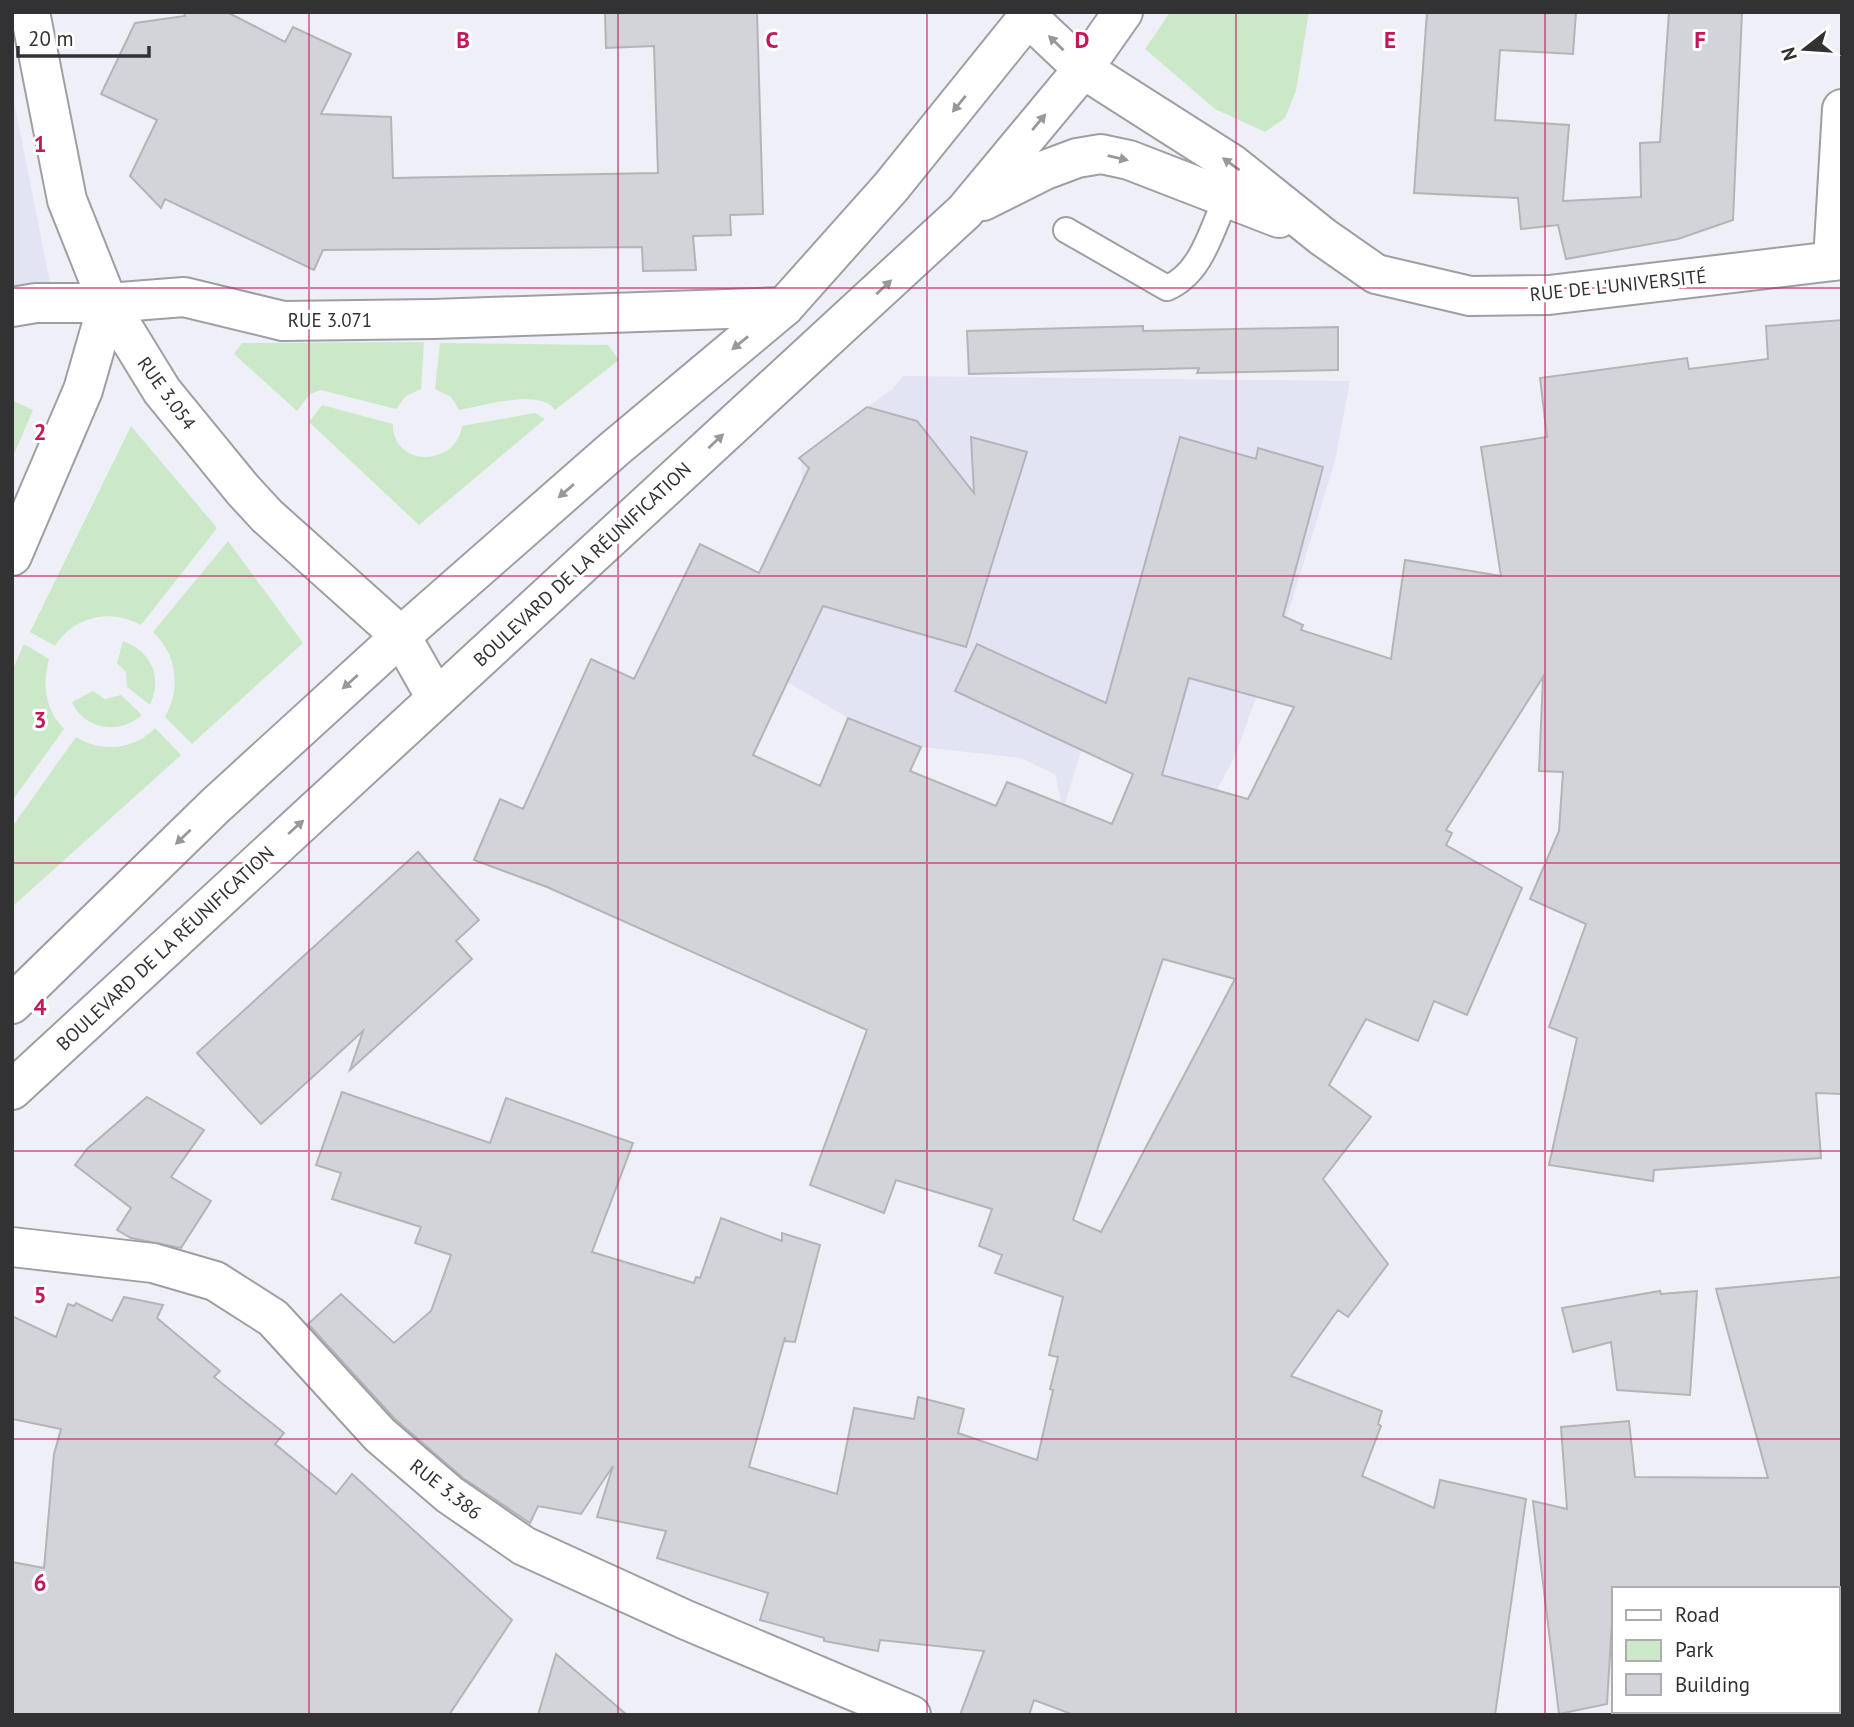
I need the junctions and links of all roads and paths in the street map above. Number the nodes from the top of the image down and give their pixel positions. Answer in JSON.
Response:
{"nodes":[{"id":1,"x":30,"y":12,"type":"edge"},
{"id":2,"x":1123,"y":12,"type":"edge"},
{"id":3,"x":1030,"y":15,"type":"edge"},
{"id":4,"x":1083,"y":69,"type":"junction"},
{"id":5,"x":1842,"y":109,"type":"edge"},
{"id":6,"x":1227,"y":196,"type":"junction"},
{"id":7,"x":965,"y":211,"type":"junction"},
{"id":8,"x":1066,"y":230,"type":"dead end"},
{"id":9,"x":1323,"y":237,"type":"junction"},
{"id":10,"x":1837,"y":261,"type":"edge"},
{"id":11,"x":108,"y":303,"type":"junction"},
{"id":12,"x":12,"y":307,"type":"edge"},
{"id":13,"x":784,"y":307,"type":"junction"},
{"id":14,"x":12,"y":556,"type":"edge"},
{"id":15,"x":401,"y":636,"type":"junction"},
{"id":16,"x":436,"y":698,"type":"junction"},
{"id":17,"x":12,"y":1004,"type":"edge"},
{"id":18,"x":12,"y":1090,"type":"edge"},
{"id":19,"x":12,"y":1247,"type":"edge"},
{"id":20,"x":911,"y":1715,"type":"edge"}],
"edges":[{"from":1,"to":11,"type":"main road","name":"RUE 3.054"},
{"from":2,"to":4,"type":"main road","name":"BOULEVARD DE LA RÉUNIFICATION"},
{"from":4,"to":3,"type":"main road","name":"RUE DE L'UNIVERSITÉ","one_way":true},
{"from":3,"to":13,"type":"main road","one_way":true},
{"from":7,"to":4,"type":"main road","name":"BOULEVARD DE LA RÉUNIFICATION","one_way":true},
{"from":9,"to":4,"type":"main road","name":"RUE DE L'UNIVERSITÉ","one_way":true},
{"from":5,"to":10,"type":"main road"},
{"from":7,"to":6,"type":"main road","name":"RUE DE L'UNIVERSITÉ","one_way":true},
{"from":6,"to":8,"type":"lane"},
{"from":6,"to":9,"type":"main road","name":"RUE DE L'UNIVERSITÉ"},
{"from":16,"to":7,"type":"main road","name":"BOULEVARD DE LA RÉUNIFICATION","one_way":true},
{"from":9,"to":10,"type":"main road","name":"RUE DE L'UNIVERSITÉ"},
{"from":11,"to":12,"type":"main road","name":"RUE 3.071"},
{"from":11,"to":13,"type":"main road","name":"RUE 3.071"},
{"from":11,"to":14,"type":"main road"},
{"from":11,"to":15,"type":"main road","name":"RUE 3.054"},
{"from":13,"to":15,"type":"main road","one_way":true},
{"from":15,"to":16,"type":"main road","name":"RUE 3.054"},
{"from":15,"to":17,"type":"main road","one_way":true},
{"from":18,"to":16,"type":"main road","name":"BOULEVARD DE LA RÉUNIFICATION","one_way":true},
{"from":19,"to":20,"type":"main road","name":"RUE 3.386"}]}
